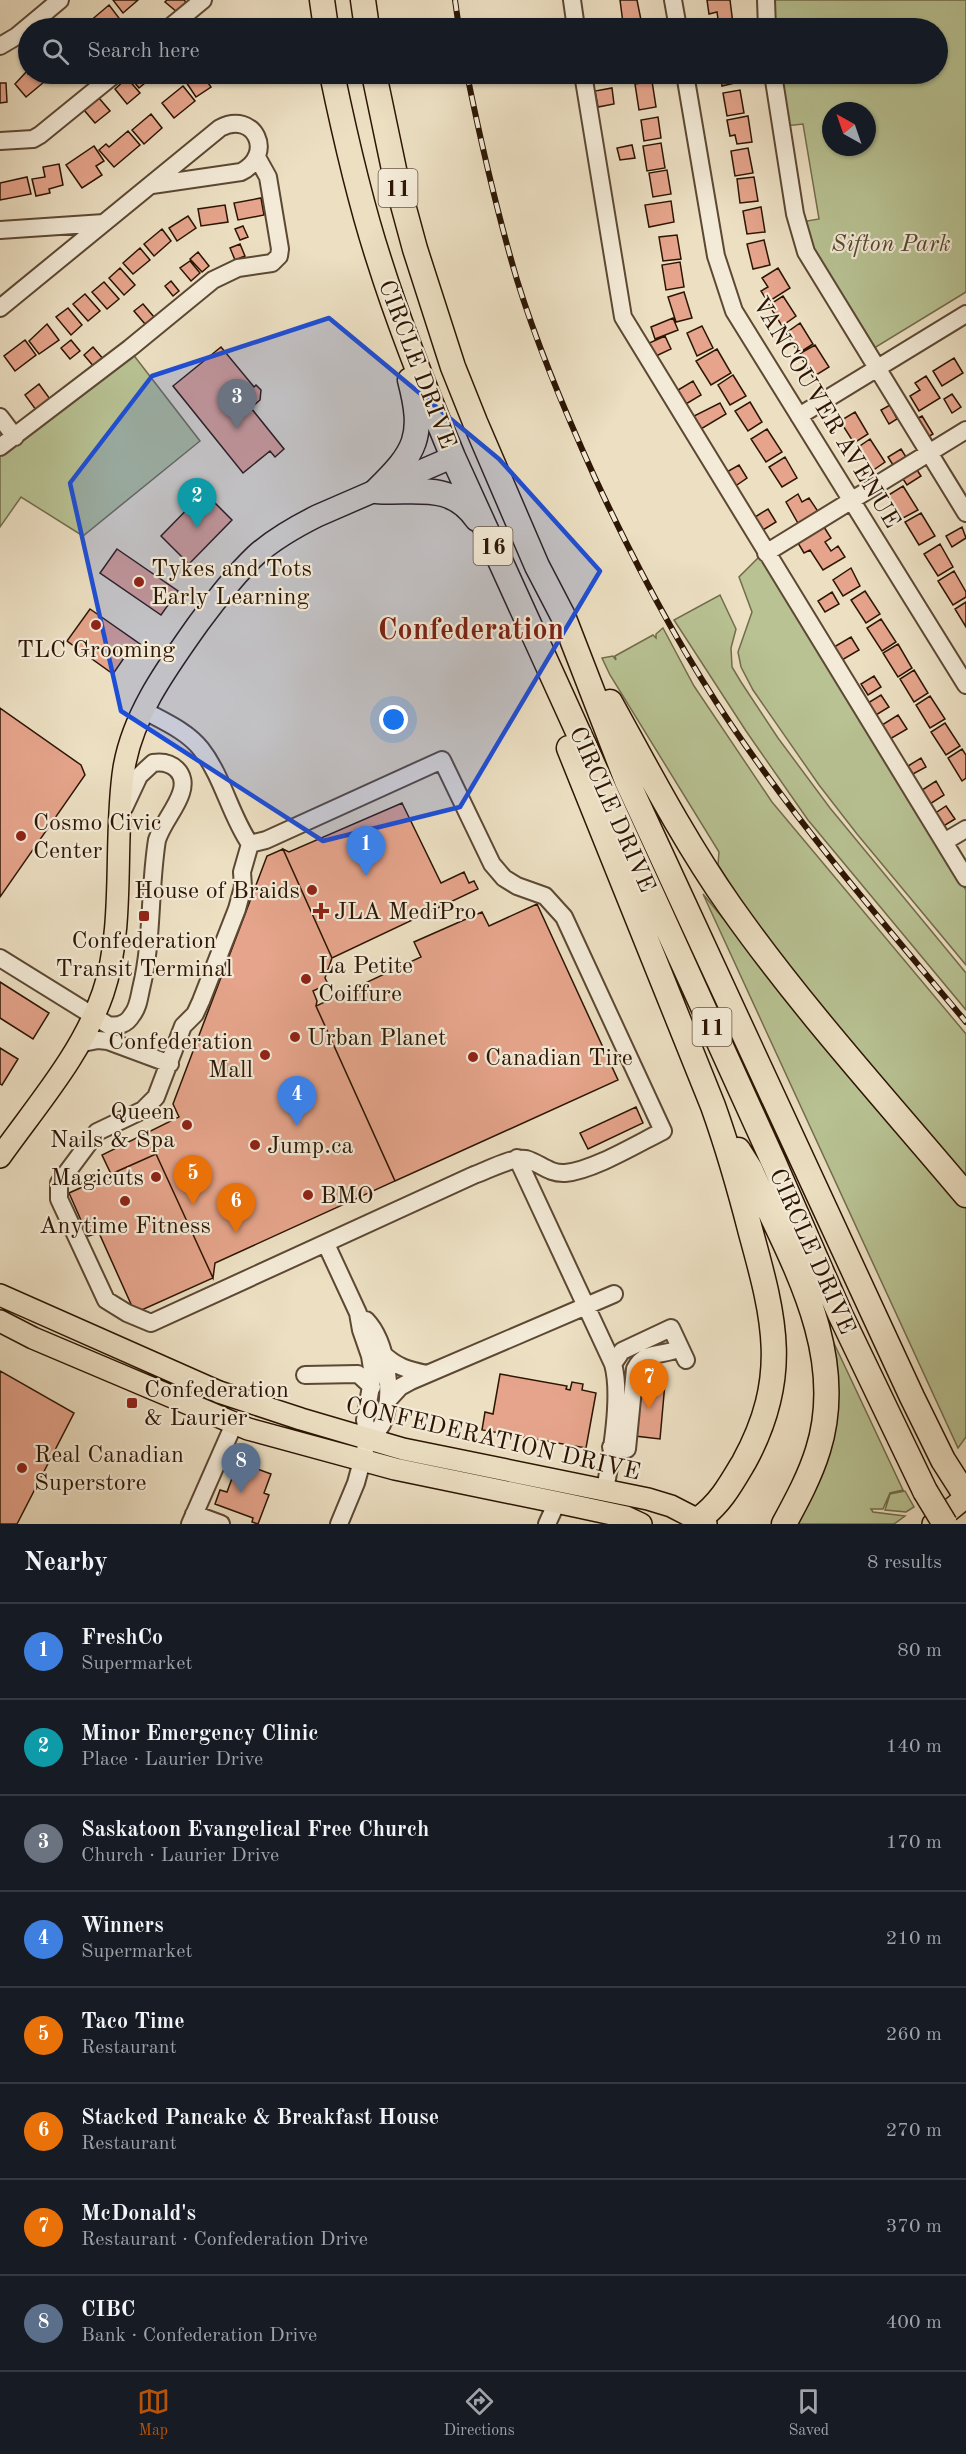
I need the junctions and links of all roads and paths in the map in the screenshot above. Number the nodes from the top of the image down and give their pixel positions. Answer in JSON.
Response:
{"nodes":[{"id":1,"x":60,"y":0,"type":"edge"},
{"id":2,"x":203,"y":0,"type":"edge"},
{"id":3,"x":322,"y":0,"type":"edge"},
{"id":4,"x":363,"y":0,"type":"edge"},
{"id":5,"x":572,"y":0,"type":"edge"},
{"id":6,"x":673,"y":0,"type":"edge"},
{"id":7,"x":766,"y":0,"type":"edge"},
{"id":8,"x":38,"y":18,"type":"edge"},
{"id":9,"x":181,"y":18,"type":"edge"},
{"id":10,"x":325,"y":18,"type":"edge"},
{"id":11,"x":366,"y":18,"type":"edge"},
{"id":12,"x":575,"y":18,"type":"edge"},
{"id":13,"x":676,"y":18,"type":"edge"},
{"id":14,"x":767,"y":18,"type":"edge"},
{"id":15,"x":18,"y":35,"type":"edge"},
{"id":16,"x":0,"y":46,"type":"edge"},
{"id":17,"x":103,"y":84,"type":"edge"},
{"id":18,"x":334,"y":84,"type":"edge"},
{"id":19,"x":376,"y":84,"type":"edge"},
{"id":20,"x":585,"y":84,"type":"edge"},
{"id":21,"x":687,"y":84,"type":"edge"},
{"id":22,"x":775,"y":84,"type":"edge"},
{"id":23,"x":0,"y":141,"type":"edge"},
{"id":24,"x":258,"y":159,"type":"junction"},
{"id":25,"x":152,"y":185,"type":"junction"},
{"id":26,"x":104,"y":223,"type":"junction"},
{"id":27,"x":0,"y":230,"type":"edge"},
{"id":28,"x":387,"y":285,"type":"junction"},
{"id":29,"x":431,"y":300,"type":"junction"},
{"id":30,"x":3,"y":301,"type":"edge"},
{"id":31,"x":966,"y":314,"type":"edge"},
{"id":32,"x":877,"y":368,"type":"junction"},
{"id":33,"x":799,"y":416,"type":"junction"},
{"id":34,"x":0,"y":417,"type":"edge"},
{"id":35,"x":966,"y":430,"type":"edge"},
{"id":36,"x":15,"y":436,"type":"junction"},
{"id":37,"x":0,"y":447,"type":"edge"},
{"id":38,"x":930,"y":453,"type":"junction"},
{"id":39,"x":453,"y":457,"type":"junction"},
{"id":40,"x":376,"y":491,"type":"junction"},
{"id":41,"x":852,"y":500,"type":"junction"},
{"id":42,"x":966,"y":513,"type":"edge"},
{"id":43,"x":491,"y":542,"type":"junction"},
{"id":44,"x":766,"y":553,"type":"junction"},
{"id":45,"x":563,"y":616,"type":"junction"},
{"id":46,"x":534,"y":634,"type":"junction"},
{"id":47,"x":966,"y":685,"type":"edge"},
{"id":48,"x":143,"y":710,"type":"junction"},
{"id":49,"x":627,"y":781,"type":"junction"},
{"id":50,"x":120,"y":816,"type":"junction"},
{"id":51,"x":966,"y":829,"type":"edge"},
{"id":52,"x":944,"y":842,"type":"junction"},
{"id":53,"x":250,"y":844,"type":"junction"},
{"id":54,"x":966,"y":878,"type":"edge"},
{"id":55,"x":0,"y":958,"type":"edge"},
{"id":56,"x":93,"y":1017,"type":"junction"},
{"id":57,"x":78,"y":1044,"type":"junction"},
{"id":58,"x":170,"y":1064,"type":"junction"},
{"id":59,"x":713,"y":1106,"type":"junction"},
{"id":60,"x":0,"y":1157,"type":"edge"},
{"id":61,"x":517,"y":1158,"type":"junction"},
{"id":62,"x":966,"y":1195,"type":"edge"},
{"id":63,"x":326,"y":1244,"type":"junction"},
{"id":64,"x":0,"y":1289,"type":"edge"},
{"id":65,"x":614,"y":1294,"type":"dead end"},
{"id":66,"x":10,"y":1300,"type":"edge"},
{"id":67,"x":587,"y":1306,"type":"junction"},
{"id":68,"x":358,"y":1313,"type":"junction"},
{"id":69,"x":0,"y":1321,"type":"edge"},
{"id":70,"x":382,"y":1353,"type":"junction"},
{"id":71,"x":613,"y":1364,"type":"junction"},
{"id":72,"x":428,"y":1374,"type":"junction"},
{"id":73,"x":305,"y":1376,"type":"dead end"},
{"id":74,"x":372,"y":1387,"type":"junction"},
{"id":75,"x":389,"y":1399,"type":"junction"},
{"id":76,"x":234,"y":1424,"type":"junction"},
{"id":77,"x":368,"y":1439,"type":"junction"},
{"id":78,"x":619,"y":1448,"type":"junction"},
{"id":79,"x":943,"y":1460,"type":"junction"},
{"id":80,"x":362,"y":1461,"type":"junction"},
{"id":81,"x":966,"y":1488,"type":"edge"},
{"id":82,"x":605,"y":1490,"type":"junction"},
{"id":83,"x":966,"y":1497,"type":"edge"},
{"id":84,"x":556,"y":1502,"type":"junction"},
{"id":85,"x":192,"y":1519,"type":"edge"},
{"id":86,"x":703,"y":1522,"type":"edge"},
{"id":87,"x":221,"y":1524,"type":"edge"},
{"id":88,"x":339,"y":1524,"type":"edge"},
{"id":89,"x":547,"y":1524,"type":"edge"},
{"id":90,"x":641,"y":1524,"type":"edge"},
{"id":91,"x":784,"y":1524,"type":"edge"},
{"id":92,"x":933,"y":1524,"type":"edge"},
{"id":93,"x":945,"y":1524,"type":"edge"}],
"edges":[{"from":1,"to":8,"type":"street"},
{"from":2,"to":9,"type":"street"},
{"from":3,"to":10,"type":"highway"},
{"from":4,"to":11,"type":"highway"},
{"from":5,"to":12,"type":"street"},
{"from":6,"to":13,"type":"street"},
{"from":7,"to":14,"type":"street"},
{"from":15,"to":16,"type":"street"},
{"from":17,"to":23,"type":"street"},
{"from":18,"to":28,"type":"highway","name":"CIRCLE DRIVE","number":"11"},
{"from":19,"to":29,"type":"highway","name":"CIRCLE DRIVE","number":"11"},
{"from":20,"to":44,"type":"street"},
{"from":21,"to":33,"type":"street","name":"VANCOUVER AVENUE"},
{"from":22,"to":32,"type":"street"},
{"from":24,"to":25,"type":"street"},
{"from":24,"to":25,"type":"street"},
{"from":24,"to":36,"type":"street"},
{"from":25,"to":26,"type":"street"},
{"from":26,"to":27,"type":"street"},
{"from":26,"to":30,"type":"street"},
{"from":28,"to":39,"type":"highway","name":"CIRCLE DRIVE","number":"11"},
{"from":28,"to":40,"type":"highway"},
{"from":29,"to":39,"type":"highway"},
{"from":29,"to":45,"type":"highway","name":"CIRCLE DRIVE","number":"11"},
{"from":31,"to":32,"type":"street"},
{"from":32,"to":33,"type":"street"},
{"from":32,"to":38,"type":"street"},
{"from":33,"to":41,"type":"street","name":"VANCOUVER AVENUE"},
{"from":34,"to":36,"type":"street"},
{"from":35,"to":38,"type":"street"},
{"from":36,"to":37,"type":"street"},
{"from":38,"to":41,"type":"street"},
{"from":38,"to":42,"type":"street"},
{"from":39,"to":40,"type":"main road"},
{"from":39,"to":43,"type":"highway","name":"CIRCLE DRIVE","number":"16"},
{"from":39,"to":49,"type":"highway"},
{"from":40,"to":43,"type":"highway","number":"16"},
{"from":40,"to":48,"type":"main road"},
{"from":41,"to":44,"type":"street"},
{"from":41,"to":47,"type":"street","name":"VANCOUVER AVENUE"},
{"from":43,"to":46,"type":"highway","name":"CIRCLE DRIVE","number":"16"},
{"from":44,"to":52,"type":"street"},
{"from":45,"to":49,"type":"highway","name":"CIRCLE DRIVE","number":"11"},
{"from":45,"to":62,"type":"highway"},
{"from":46,"to":59,"type":"highway"},
{"from":46,"to":93,"type":"highway","name":"CIRCLE DRIVE","number":"11","bridge":true},
{"from":48,"to":50,"type":"main road"},
{"from":48,"to":53,"type":"street"},
{"from":49,"to":79,"type":"highway","name":"CIRCLE DRIVE","number":"11"},
{"from":50,"to":56,"type":"main road"},
{"from":50,"to":56,"type":"street"},
{"from":51,"to":52,"type":"street"},
{"from":52,"to":54,"type":"street"},
{"from":53,"to":58,"type":"street"},
{"from":53,"to":61,"type":"street"},
{"from":55,"to":56,"type":"street"},
{"from":56,"to":57,"type":"main road"},
{"from":57,"to":58,"type":"street"},
{"from":57,"to":60,"type":"main road"},
{"from":58,"to":63,"type":"street"},
{"from":59,"to":86,"type":"highway"},
{"from":59,"to":91,"type":"highway"},
{"from":61,"to":63,"type":"street"},
{"from":61,"to":67,"type":"street"},
{"from":63,"to":68,"type":"street"},
{"from":64,"to":66,"type":"main road","name":"CONFEDERATION DRIVE"},
{"from":65,"to":67,"type":"street"},
{"from":66,"to":77,"type":"main road","name":"CONFEDERATION DRIVE"},
{"from":67,"to":71,"type":"street"},
{"from":67,"to":72,"type":"street"},
{"from":68,"to":70,"type":"street"},
{"from":68,"to":74,"type":"street"},
{"from":69,"to":76,"type":"main road","name":"CONFEDERATION DRIVE"},
{"from":70,"to":72,"type":"street"},
{"from":70,"to":75,"type":"street"},
{"from":71,"to":78,"type":"street"},
{"from":71,"to":78,"type":"street"},
{"from":72,"to":75,"type":"street"},
{"from":73,"to":74,"type":"street"},
{"from":74,"to":77,"type":"street"},
{"from":75,"to":77,"type":"street"},
{"from":76,"to":80,"type":"main road","name":"CONFEDERATION DRIVE"},
{"from":76,"to":85,"type":"street"},
{"from":77,"to":80,"type":"street"},
{"from":77,"to":82,"type":"main road","name":"CONFEDERATION DRIVE"},
{"from":78,"to":82,"type":"street"},
{"from":79,"to":81,"type":"highway"},
{"from":79,"to":83,"type":"highway","name":"CIRCLE DRIVE","number":"11"},
{"from":80,"to":84,"type":"main road","name":"CONFEDERATION DRIVE"},
{"from":80,"to":88,"type":"street"},
{"from":82,"to":86,"type":"main road","name":"CONFEDERATION DRIVE"},
{"from":83,"to":92,"type":"main road"},
{"from":84,"to":89,"type":"street"},
{"from":84,"to":90,"type":"main road","name":"CONFEDERATION DRIVE"},
{"from":85,"to":87,"type":"street"}]}
